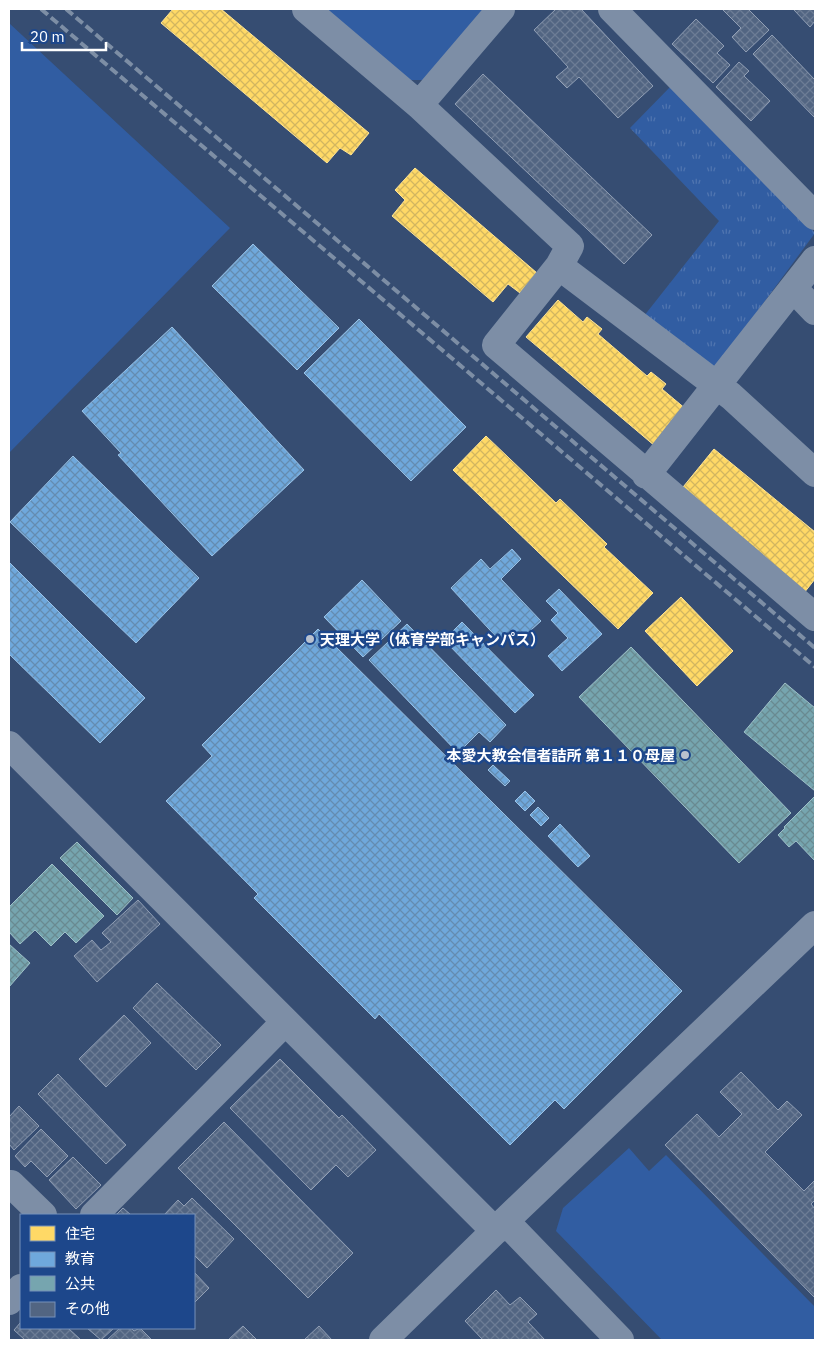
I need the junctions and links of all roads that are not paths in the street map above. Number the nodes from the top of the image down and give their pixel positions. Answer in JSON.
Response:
{"nodes":[{"id":1,"x":306,"y":9,"type":"edge"},
{"id":2,"x":501,"y":9,"type":"edge"},
{"id":3,"x":612,"y":9,"type":"edge"},
{"id":4,"x":419,"y":105,"type":"junction"},
{"id":5,"x":815,"y":216,"type":"edge"},
{"id":6,"x":815,"y":260,"type":"edge"},
{"id":7,"x":559,"y":266,"type":"junction"},
{"id":8,"x":793,"y":288,"type":"junction"},
{"id":9,"x":815,"y":311,"type":"edge"},
{"id":10,"x":716,"y":386,"type":"junction"},
{"id":11,"x":815,"y":473,"type":"edge"},
{"id":12,"x":646,"y":475,"type":"junction"},
{"id":13,"x":813,"y":612,"type":"edge"},
{"id":14,"x":9,"y":744,"type":"edge"},
{"id":15,"x":815,"y":925,"type":"edge"},
{"id":16,"x":285,"y":1022,"type":"junction"},
{"id":17,"x":11,"y":1184,"type":"dead end"},
{"id":18,"x":42,"y":1214,"type":"edge"},
{"id":19,"x":95,"y":1214,"type":"edge"},
{"id":20,"x":500,"y":1226,"type":"junction"},
{"id":21,"x":20,"y":1289,"type":"edge"},
{"id":22,"x":9,"y":1301,"type":"edge"},
{"id":23,"x":383,"y":1340,"type":"edge"},
{"id":24,"x":620,"y":1340,"type":"edge"}],
"edges":[{"from":1,"to":4,"type":"street"},
{"from":2,"to":4,"type":"street"},
{"from":3,"to":5,"type":"street"},
{"from":4,"to":7,"type":"street"},
{"from":6,"to":8,"type":"street"},
{"from":7,"to":10,"type":"street"},
{"from":7,"to":12,"type":"street"},
{"from":8,"to":9,"type":"street"},
{"from":8,"to":10,"type":"street"},
{"from":10,"to":11,"type":"street"},
{"from":10,"to":12,"type":"street"},
{"from":12,"to":13,"type":"street"},
{"from":14,"to":16,"type":"street"},
{"from":15,"to":20,"type":"street"},
{"from":16,"to":19,"type":"street"},
{"from":16,"to":20,"type":"street"},
{"from":17,"to":18,"type":"street"},
{"from":20,"to":23,"type":"street"},
{"from":20,"to":24,"type":"street"},
{"from":21,"to":22,"type":"street"}]}
